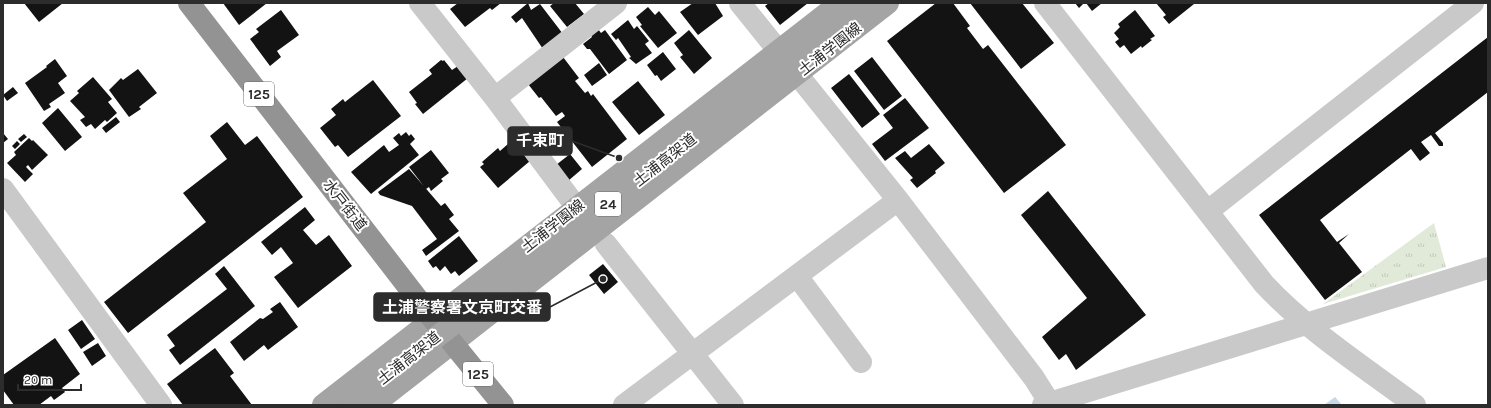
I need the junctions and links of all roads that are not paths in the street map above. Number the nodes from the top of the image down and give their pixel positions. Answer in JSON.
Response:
{"nodes":[{"id":1,"x":189,"y":3,"type":"edge"},
{"id":2,"x":420,"y":3,"type":"edge"},
{"id":3,"x":616,"y":3,"type":"edge"},
{"id":4,"x":740,"y":3,"type":"edge"},
{"id":5,"x":840,"y":3,"type":"edge"},
{"id":6,"x":867,"y":3,"type":"edge"},
{"id":7,"x":888,"y":3,"type":"edge"},
{"id":8,"x":1045,"y":3,"type":"edge"},
{"id":9,"x":1460,"y":7,"type":"edge"},
{"id":10,"x":594,"y":10,"type":"edge"},
{"id":11,"x":778,"y":52,"type":"junction"},
{"id":12,"x":798,"y":74,"type":"junction"},
{"id":13,"x":495,"y":98,"type":"junction"},
{"id":14,"x":3,"y":189,"type":"edge"},
{"id":15,"x":898,"y":200,"type":"junction"},
{"id":16,"x":577,"y":208,"type":"junction"},
{"id":17,"x":1208,"y":211,"type":"junction"},
{"id":18,"x":606,"y":244,"type":"dead end"},
{"id":19,"x":1488,"y":268,"type":"edge"},
{"id":20,"x":797,"y":276,"type":"junction"},
{"id":21,"x":433,"y":319,"type":"junction"},
{"id":22,"x":1307,"y":324,"type":"junction"},
{"id":23,"x":453,"y":343,"type":"junction"},
{"id":24,"x":694,"y":354,"type":"junction"},
{"id":25,"x":861,"y":362,"type":"dead end"},
{"id":26,"x":1048,"y":404,"type":"edge"},
{"id":27,"x":161,"y":405,"type":"edge"},
{"id":28,"x":323,"y":405,"type":"edge"},
{"id":29,"x":349,"y":405,"type":"edge"},
{"id":30,"x":373,"y":405,"type":"edge"},
{"id":31,"x":503,"y":405,"type":"edge"},
{"id":32,"x":624,"y":405,"type":"edge"},
{"id":33,"x":733,"y":405,"type":"edge"},
{"id":34,"x":1415,"y":405,"type":"edge"}],
"edges":[{"from":1,"to":21,"type":"highway","name":"水戸街道","number":"125"},
{"from":2,"to":13,"type":"street"},
{"from":3,"to":10,"type":"street"},
{"from":4,"to":11,"type":"street"},
{"from":5,"to":11,"type":"main road","name":"土浦学園線","number":"24"},
{"from":6,"to":29,"type":"main road","name":"土浦高架道","number":"24","bridge":true},
{"from":7,"to":12,"type":"main road","name":"土浦学園線","number":"24"},
{"from":8,"to":17,"type":"street"},
{"from":9,"to":17,"type":"street"},
{"from":10,"to":13,"type":"street"},
{"from":11,"to":12,"type":"street"},
{"from":11,"to":16,"type":"main road","name":"土浦学園線","number":"24"},
{"from":12,"to":15,"type":"street"},
{"from":12,"to":23,"type":"main road","name":"土浦学園線","number":"24"},
{"from":13,"to":16,"type":"street"},
{"from":14,"to":27,"type":"street"},
{"from":15,"to":20,"type":"street"},
{"from":15,"to":26,"type":"street"},
{"from":16,"to":21,"type":"main road","name":"土浦学園線","number":"24"},
{"from":17,"to":22,"type":"street"},
{"from":18,"to":24,"type":"street"},
{"from":19,"to":22,"type":"street"},
{"from":20,"to":24,"type":"street"},
{"from":20,"to":25,"type":"street"},
{"from":21,"to":23,"type":"highway","name":"水戸街道","number":"125"},
{"from":21,"to":28,"type":"main road","name":"土浦学園線","number":"24"},
{"from":22,"to":26,"type":"street"},
{"from":22,"to":34,"type":"street"},
{"from":23,"to":30,"type":"main road","name":"土浦学園線","number":"24"},
{"from":23,"to":31,"type":"highway","name":"水戸街道","number":"125"},
{"from":24,"to":32,"type":"street"},
{"from":24,"to":33,"type":"street"}]}
